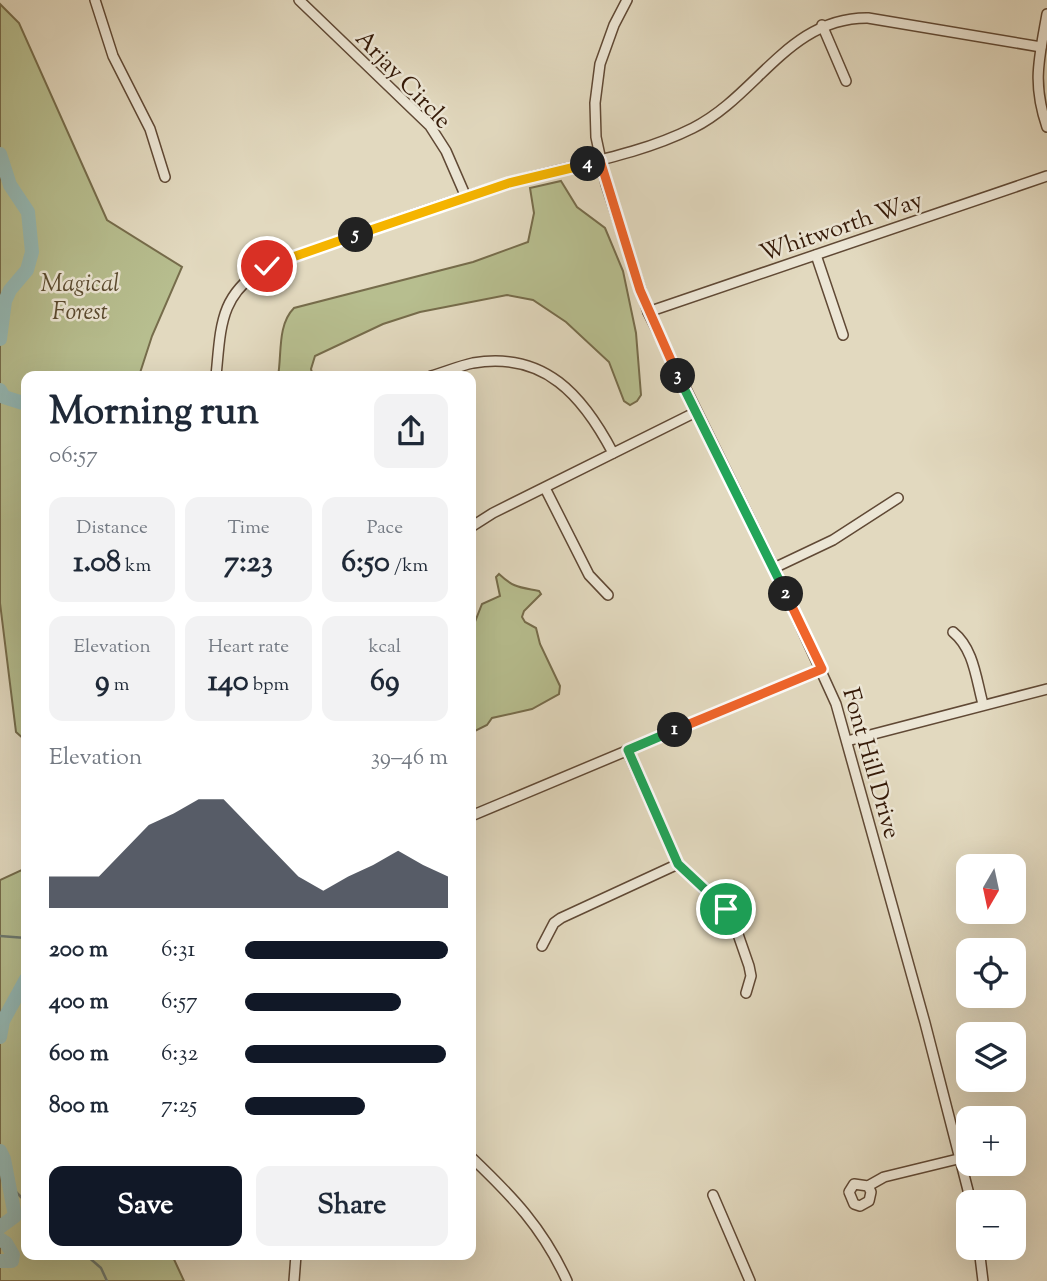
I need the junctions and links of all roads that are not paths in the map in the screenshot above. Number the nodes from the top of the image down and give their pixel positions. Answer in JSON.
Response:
{"nodes":[{"id":1,"x":95,"y":0,"type":"edge"},
{"id":2,"x":299,"y":0,"type":"edge"},
{"id":3,"x":627,"y":0,"type":"edge"},
{"id":4,"x":1047,"y":15,"type":"edge"},
{"id":5,"x":822,"y":25,"type":"junction"},
{"id":6,"x":1041,"y":47,"type":"junction"},
{"id":7,"x":846,"y":81,"type":"dead end"},
{"id":8,"x":1047,"y":127,"type":"edge"},
{"id":9,"x":600,"y":160,"type":"junction"},
{"id":10,"x":1047,"y":176,"type":"edge"},
{"id":11,"x":165,"y":177,"type":"dead end"},
{"id":12,"x":466,"y":197,"type":"junction"},
{"id":13,"x":816,"y":255,"type":"junction"},
{"id":14,"x":648,"y":312,"type":"junction"},
{"id":15,"x":843,"y":335,"type":"dead end"},
{"id":16,"x":217,"y":371,"type":"edge"},
{"id":17,"x":447,"y":371,"type":"edge"},
{"id":18,"x":696,"y":412,"type":"junction"},
{"id":19,"x":612,"y":453,"type":"junction"},
{"id":20,"x":545,"y":488,"type":"junction"},
{"id":21,"x":898,"y":498,"type":"dead end"},
{"id":22,"x":476,"y":524,"type":"edge"},
{"id":23,"x":774,"y":568,"type":"junction"},
{"id":24,"x":608,"y":595,"type":"dead end"},
{"id":25,"x":953,"y":632,"type":"dead end"},
{"id":26,"x":822,"y":669,"type":"junction"},
{"id":27,"x":1047,"y":689,"type":"edge"},
{"id":28,"x":983,"y":704,"type":"junction"},
{"id":29,"x":847,"y":741,"type":"junction"},
{"id":30,"x":628,"y":750,"type":"junction"},
{"id":31,"x":476,"y":814,"type":"edge"},
{"id":32,"x":678,"y":864,"type":"junction"},
{"id":33,"x":542,"y":946,"type":"dead end"},
{"id":34,"x":746,"y":993,"type":"dead end"},
{"id":35,"x":956,"y":1140,"type":"edge"},
{"id":36,"x":956,"y":1159,"type":"edge"},
{"id":37,"x":476,"y":1162,"type":"edge"},
{"id":38,"x":868,"y":1186,"type":"dead end"},
{"id":39,"x":713,"y":1195,"type":"dead end"},
{"id":40,"x":296,"y":1260,"type":"edge"},
{"id":41,"x":980,"y":1260,"type":"edge"},
{"id":42,"x":294,"y":1281,"type":"edge"},
{"id":43,"x":566,"y":1281,"type":"edge"},
{"id":44,"x":750,"y":1281,"type":"edge"},
{"id":45,"x":983,"y":1281,"type":"edge"}],
"edges":[{"from":1,"to":11,"type":"street"},
{"from":2,"to":12,"type":"street","name":"Arjay Circle"},
{"from":3,"to":9,"type":"street","name":"Font Hill Drive"},
{"from":4,"to":6,"type":"street"},
{"from":5,"to":6,"type":"street"},
{"from":5,"to":7,"type":"street"},
{"from":5,"to":9,"type":"street"},
{"from":6,"to":8,"type":"street"},
{"from":9,"to":12,"type":"street"},
{"from":9,"to":14,"type":"street","name":"Font Hill Drive"},
{"from":10,"to":13,"type":"street","name":"Whitworth Way"},
{"from":12,"to":16,"type":"street"},
{"from":13,"to":14,"type":"street","name":"Whitworth Way"},
{"from":13,"to":15,"type":"street"},
{"from":14,"to":18,"type":"street","name":"Font Hill Drive"},
{"from":17,"to":19,"type":"street"},
{"from":18,"to":19,"type":"street"},
{"from":18,"to":23,"type":"street","name":"Font Hill Drive"},
{"from":19,"to":20,"type":"street"},
{"from":20,"to":22,"type":"street"},
{"from":20,"to":24,"type":"street"},
{"from":21,"to":23,"type":"street"},
{"from":23,"to":26,"type":"street","name":"Font Hill Drive"},
{"from":25,"to":28,"type":"street"},
{"from":26,"to":29,"type":"street","name":"Font Hill Drive"},
{"from":26,"to":30,"type":"street"},
{"from":27,"to":28,"type":"street"},
{"from":28,"to":29,"type":"street"},
{"from":29,"to":35,"type":"street","name":"Font Hill Drive"},
{"from":30,"to":31,"type":"street"},
{"from":30,"to":32,"type":"street"},
{"from":32,"to":33,"type":"street"},
{"from":32,"to":34,"type":"street"},
{"from":36,"to":38,"type":"street"},
{"from":37,"to":43,"type":"street"},
{"from":39,"to":44,"type":"street"},
{"from":40,"to":42,"type":"street"},
{"from":41,"to":45,"type":"street"}]}
